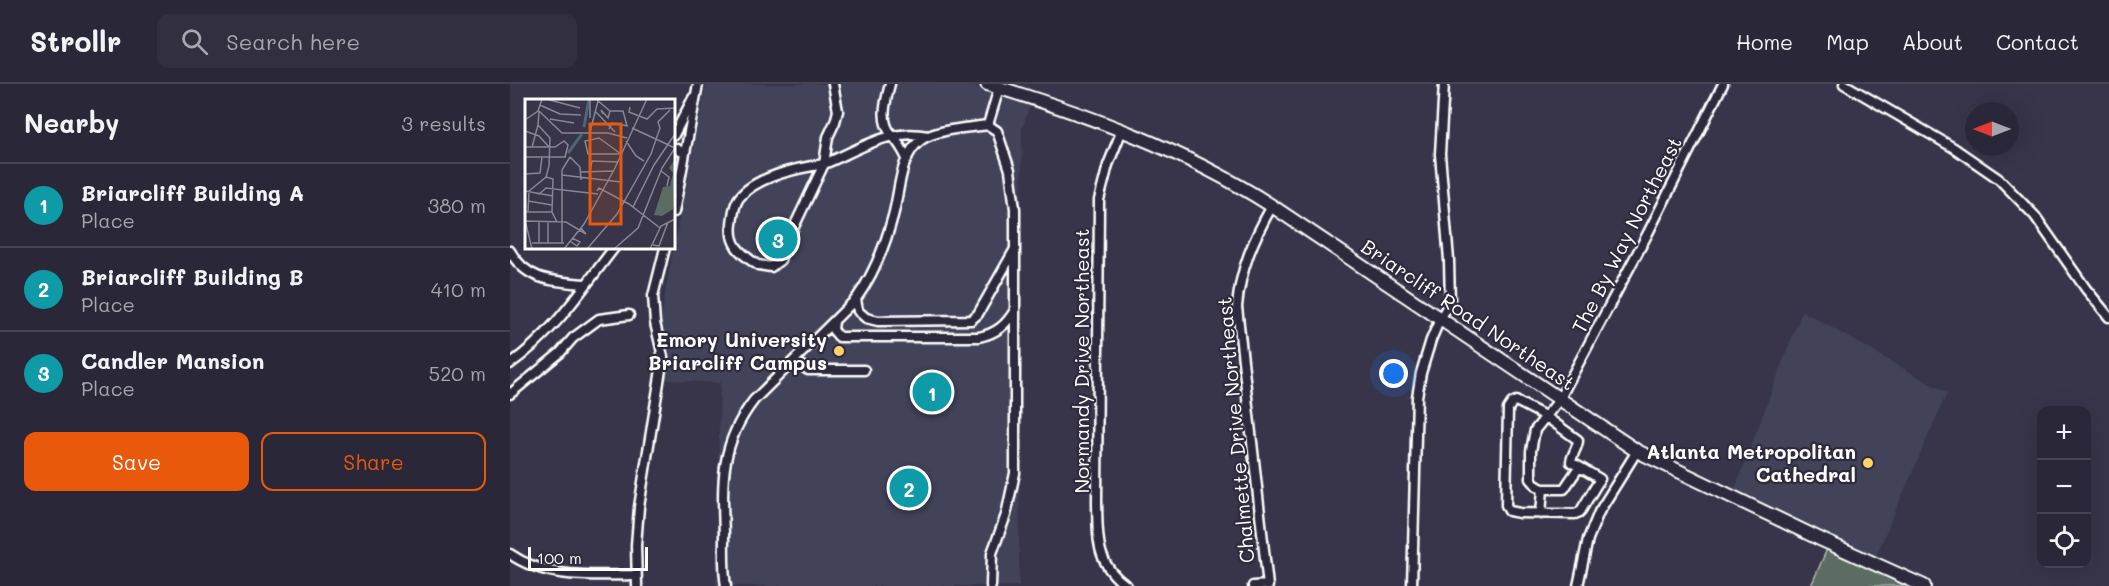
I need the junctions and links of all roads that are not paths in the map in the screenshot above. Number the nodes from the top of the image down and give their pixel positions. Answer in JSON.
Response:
{"nodes":[{"id":1,"x":833,"y":84,"type":"edge"},
{"id":2,"x":890,"y":84,"type":"edge"},
{"id":3,"x":1723,"y":84,"type":"edge"},
{"id":4,"x":1844,"y":84,"type":"edge"},
{"id":5,"x":1445,"y":85,"type":"edge"},
{"id":6,"x":993,"y":86,"type":"edge"},
{"id":7,"x":697,"y":88,"type":"edge"},
{"id":8,"x":988,"y":125,"type":"junction"},
{"id":9,"x":1122,"y":130,"type":"junction"},
{"id":10,"x":675,"y":133,"type":"edge"},
{"id":11,"x":892,"y":135,"type":"junction"},
{"id":12,"x":927,"y":136,"type":"junction"},
{"id":13,"x":675,"y":148,"type":"edge"},
{"id":14,"x":685,"y":153,"type":"junction"},
{"id":15,"x":907,"y":159,"type":"junction"},
{"id":16,"x":824,"y":164,"type":"junction"},
{"id":17,"x":1272,"y":206,"type":"junction"},
{"id":18,"x":675,"y":207,"type":"edge"},
{"id":19,"x":1015,"y":248,"type":"junction"},
{"id":20,"x":613,"y":249,"type":"edge"},
{"id":21,"x":665,"y":249,"type":"edge"},
{"id":22,"x":510,"y":251,"type":"edge"},
{"id":23,"x":585,"y":284,"type":"junction"},
{"id":24,"x":856,"y":299,"type":"junction"},
{"id":25,"x":1016,"y":309,"type":"junction"},
{"id":26,"x":629,"y":315,"type":"dead end"},
{"id":27,"x":2109,"y":317,"type":"edge"},
{"id":28,"x":1440,"y":319,"type":"junction"},
{"id":29,"x":834,"y":321,"type":"junction"},
{"id":30,"x":839,"y":337,"type":"junction"},
{"id":31,"x":814,"y":342,"type":"junction"},
{"id":32,"x":794,"y":362,"type":"junction"},
{"id":33,"x":510,"y":364,"type":"edge"},
{"id":34,"x":864,"y":370,"type":"dead end"},
{"id":35,"x":510,"y":394,"type":"edge"},
{"id":36,"x":1559,"y":400,"type":"junction"},
{"id":37,"x":1545,"y":416,"type":"junction"},
{"id":38,"x":1636,"y":451,"type":"junction"},
{"id":39,"x":1579,"y":467,"type":"junction"},
{"id":40,"x":1543,"y":489,"type":"junction"},
{"id":41,"x":1589,"y":496,"type":"junction"},
{"id":42,"x":1603,"y":504,"type":"junction"},
{"id":43,"x":1540,"y":514,"type":"junction"},
{"id":44,"x":510,"y":554,"type":"edge"},
{"id":45,"x":567,"y":574,"type":"junction"},
{"id":46,"x":636,"y":575,"type":"junction"},
{"id":47,"x":1268,"y":585,"type":"edge"},
{"id":48,"x":565,"y":586,"type":"edge"},
{"id":49,"x":637,"y":586,"type":"edge"},
{"id":50,"x":726,"y":586,"type":"edge"},
{"id":51,"x":991,"y":586,"type":"edge"},
{"id":52,"x":1127,"y":586,"type":"edge"},
{"id":53,"x":1253,"y":586,"type":"edge"},
{"id":54,"x":1412,"y":586,"type":"edge"},
{"id":55,"x":1578,"y":586,"type":"edge"},
{"id":56,"x":1924,"y":586,"type":"edge"}],
"edges":[{"from":1,"to":16,"type":"street"},
{"from":2,"to":11,"type":"street"},
{"from":3,"to":36,"type":"street","name":"The By Way Northeast"},
{"from":4,"to":27,"type":"street"},
{"from":5,"to":28,"type":"street"},
{"from":6,"to":8,"type":"street"},
{"from":6,"to":9,"type":"main road","name":"Briarcliff Road Northeast"},
{"from":7,"to":10,"type":"street"},
{"from":7,"to":14,"type":"street"},
{"from":8,"to":12,"type":"street"},
{"from":8,"to":19,"type":"street"},
{"from":9,"to":17,"type":"main road","name":"Briarcliff Road Northeast"},
{"from":9,"to":52,"type":"street","name":"Normandy Drive Northeast"},
{"from":11,"to":12,"type":"street"},
{"from":11,"to":15,"type":"street"},
{"from":11,"to":16,"type":"street"},
{"from":12,"to":15,"type":"street"},
{"from":13,"to":14,"type":"street"},
{"from":14,"to":18,"type":"street"},
{"from":15,"to":24,"type":"street"},
{"from":16,"to":16,"type":"street"},
{"from":17,"to":28,"type":"main road","name":"Briarcliff Road Northeast"},
{"from":17,"to":47,"type":"street","name":"Chalmette Drive Northeast"},
{"from":19,"to":24,"type":"street"},
{"from":19,"to":25,"type":"street"},
{"from":20,"to":23,"type":"street"},
{"from":21,"to":46,"type":"street"},
{"from":22,"to":23,"type":"street"},
{"from":23,"to":33,"type":"street"},
{"from":24,"to":29,"type":"street"},
{"from":25,"to":30,"type":"street"},
{"from":25,"to":51,"type":"street"},
{"from":26,"to":35,"type":"street"},
{"from":28,"to":36,"type":"main road","name":"Briarcliff Road Northeast"},
{"from":28,"to":54,"type":"street"},
{"from":29,"to":30,"type":"street"},
{"from":29,"to":31,"type":"street"},
{"from":30,"to":31,"type":"street"},
{"from":31,"to":32,"type":"street"},
{"from":32,"to":34,"type":"street"},
{"from":32,"to":50,"type":"street"},
{"from":36,"to":37,"type":"street","name":"The By Way Northeast"},
{"from":36,"to":38,"type":"main road","name":"Briarcliff Road Northeast"},
{"from":37,"to":39,"type":"street"},
{"from":37,"to":40,"type":"street","name":"The By Way Northeast"},
{"from":37,"to":43,"type":"street"},
{"from":38,"to":42,"type":"street"},
{"from":38,"to":56,"type":"main road","name":"Briarcliff Road Northeast"},
{"from":39,"to":40,"type":"street"},
{"from":39,"to":41,"type":"street"},
{"from":40,"to":43,"type":"street"},
{"from":41,"to":42,"type":"street"},
{"from":41,"to":43,"type":"street"},
{"from":42,"to":55,"type":"street"},
{"from":44,"to":45,"type":"street"},
{"from":45,"to":46,"type":"street"},
{"from":45,"to":48,"type":"street"},
{"from":46,"to":49,"type":"street"},
{"from":47,"to":53,"type":"street"}]}
